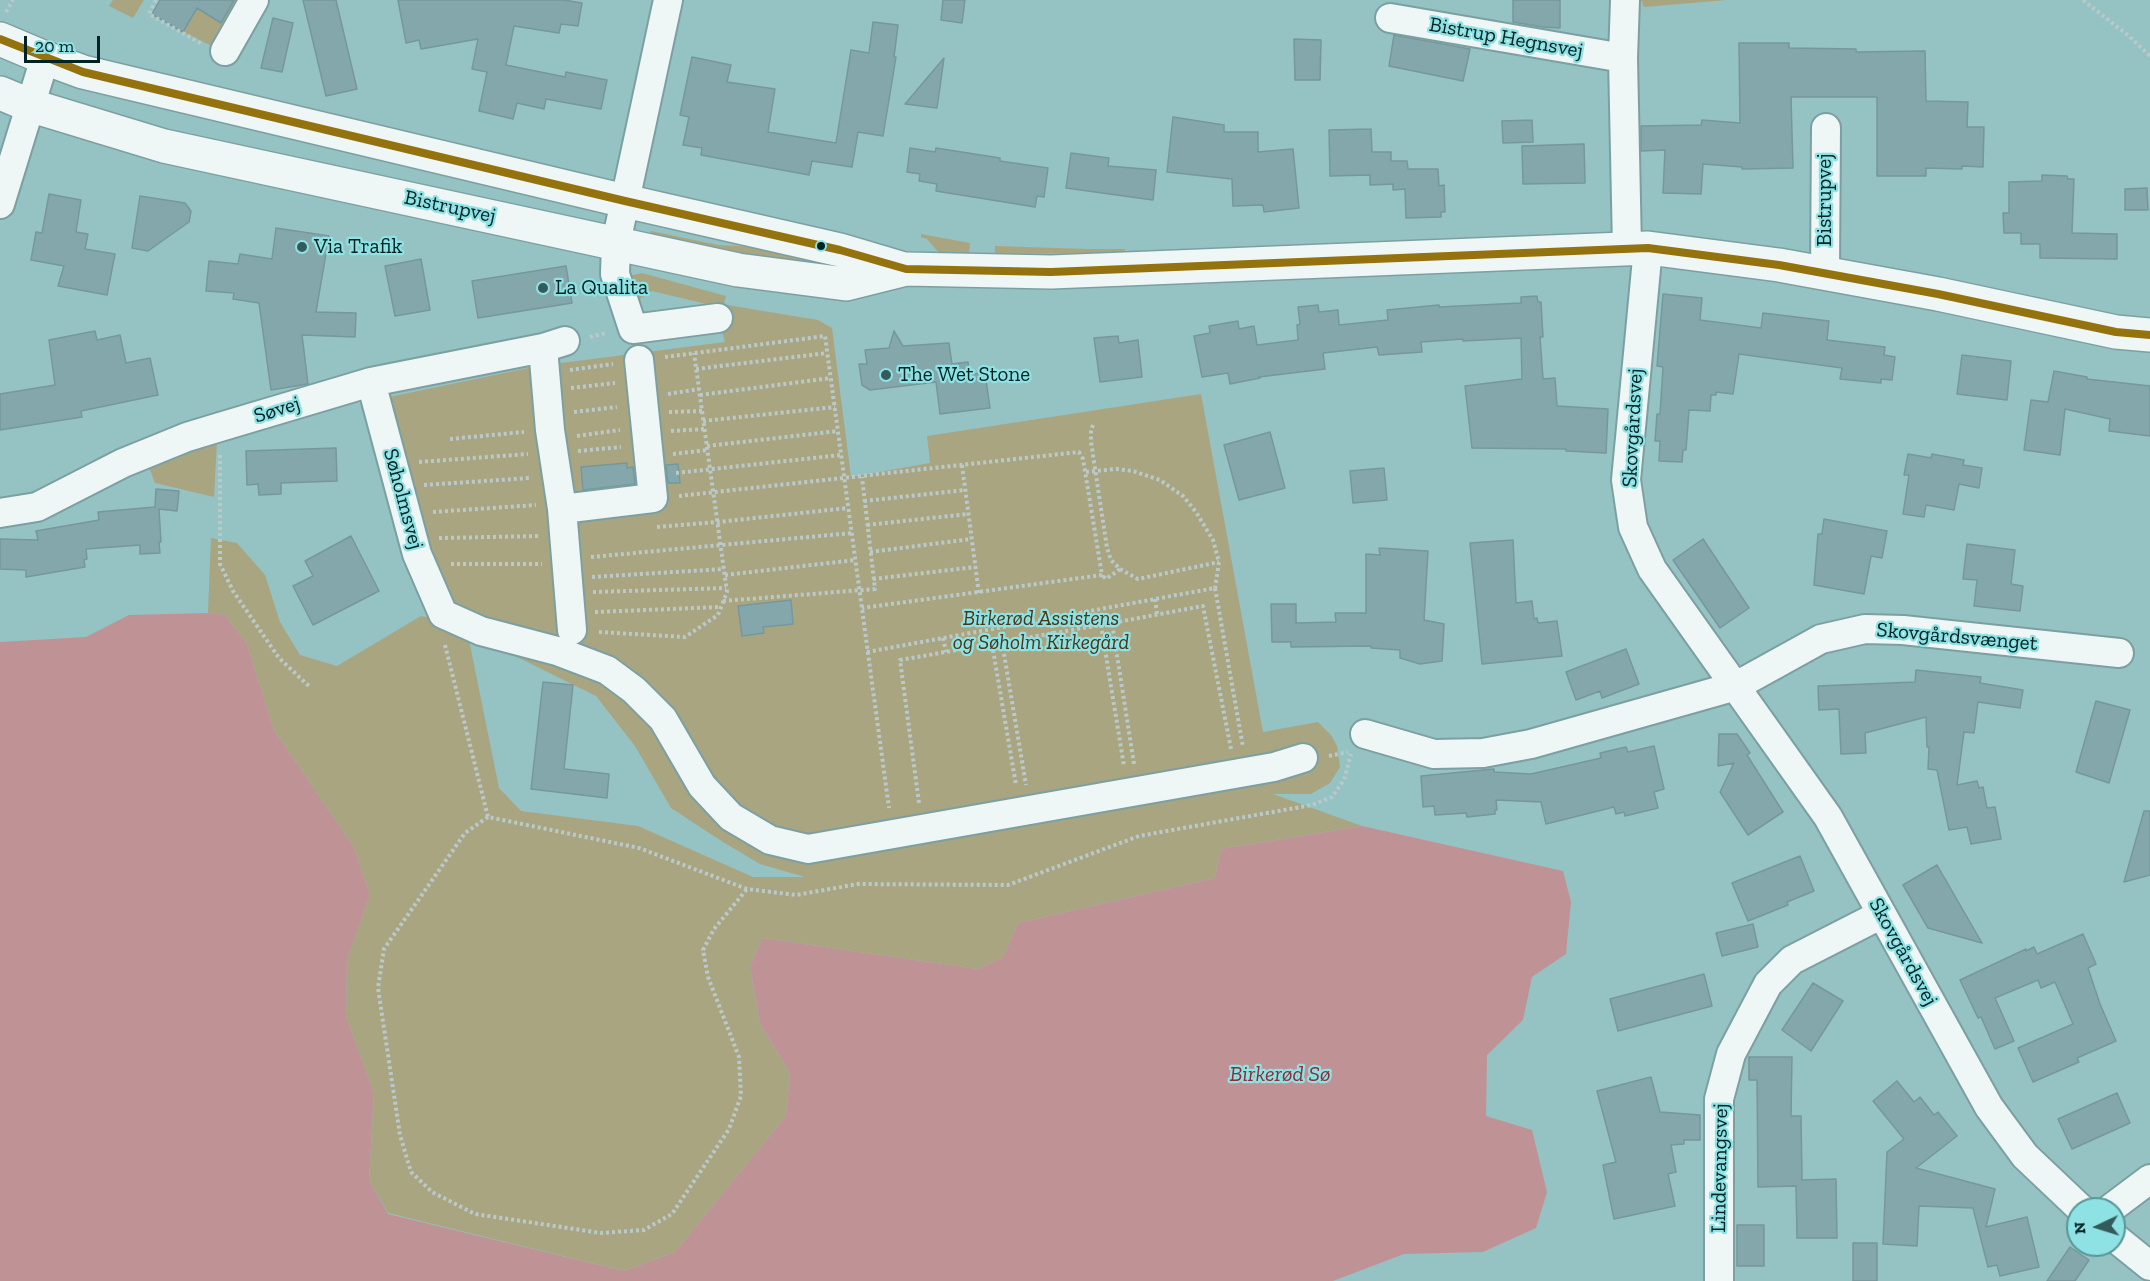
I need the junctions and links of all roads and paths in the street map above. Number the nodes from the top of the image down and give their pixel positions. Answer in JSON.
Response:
{"nodes":[{"id":1,"x":13,"y":0,"type":"edge"},
{"id":2,"x":156,"y":0,"type":"edge"},
{"id":3,"x":254,"y":0,"type":"edge"},
{"id":4,"x":668,"y":0,"type":"edge"},
{"id":5,"x":1625,"y":0,"type":"edge"},
{"id":6,"x":2083,"y":0,"type":"edge"},
{"id":7,"x":1390,"y":18,"type":"dead end"},
{"id":8,"x":3,"y":25,"type":"edge"},
{"id":9,"x":225,"y":51,"type":"joint"},
{"id":10,"x":2150,"y":56,"type":"edge"},
{"id":11,"x":45,"y":58,"type":"junction"},
{"id":12,"x":1623,"y":58,"type":"junction"},
{"id":13,"x":15,"y":99,"type":"edge"},
{"id":14,"x":1826,"y":128,"type":"dead end"},
{"id":15,"x":625,"y":201,"type":"junction"},
{"id":16,"x":0,"y":204,"type":"edge"},
{"id":17,"x":616,"y":243,"type":"junction"},
{"id":18,"x":1637,"y":248,"type":"junction"},
{"id":19,"x":906,"y":269,"type":"junction"},
{"id":20,"x":1825,"y":273,"type":"junction"},
{"id":21,"x":718,"y":318,"type":"dead end"},
{"id":22,"x":633,"y":329,"type":"junction"},
{"id":23,"x":2150,"y":335,"type":"edge"},
{"id":24,"x":827,"y":353,"type":"junction"},
{"id":25,"x":696,"y":369,"type":"dead end"},
{"id":26,"x":831,"y":378,"type":"junction"},
{"id":27,"x":371,"y":382,"type":"junction"},
{"id":28,"x":700,"y":395,"type":"dead end"},
{"id":29,"x":643,"y":403,"type":"junction"},
{"id":30,"x":835,"y":407,"type":"junction"},
{"id":31,"x":703,"y":421,"type":"dead end"},
{"id":32,"x":1093,"y":425,"type":"dead end"},
{"id":33,"x":220,"y":427,"type":"junction"},
{"id":34,"x":838,"y":431,"type":"junction"},
{"id":35,"x":450,"y":439,"type":"dead end"},
{"id":36,"x":707,"y":446,"type":"dead end"},
{"id":37,"x":841,"y":455,"type":"junction"},
{"id":38,"x":962,"y":465,"type":"junction"},
{"id":39,"x":1095,"y":471,"type":"junction"},
{"id":40,"x":1086,"y":472,"type":"junction"},
{"id":41,"x":862,"y":477,"type":"junction"},
{"id":42,"x":844,"y":479,"type":"junction"},
{"id":43,"x":414,"y":486,"type":"dead end"},
{"id":44,"x":559,"y":486,"type":"junction"},
{"id":45,"x":652,"y":487,"type":"junction"},
{"id":46,"x":966,"y":490,"type":"junction"},
{"id":47,"x":864,"y":501,"type":"junction"},
{"id":48,"x":848,"y":508,"type":"junction"},
{"id":49,"x":0,"y":513,"type":"edge"},
{"id":50,"x":423,"y":513,"type":"dead end"},
{"id":51,"x":968,"y":514,"type":"junction"},
{"id":52,"x":717,"y":522,"type":"dead end"},
{"id":53,"x":867,"y":525,"type":"junction"},
{"id":54,"x":852,"y":534,"type":"junction"},
{"id":55,"x":432,"y":538,"type":"dead end"},
{"id":56,"x":971,"y":538,"type":"junction"},
{"id":57,"x":870,"y":552,"type":"junction"},
{"id":58,"x":855,"y":560,"type":"junction"},
{"id":59,"x":1219,"y":562,"type":"junction"},
{"id":60,"x":441,"y":564,"type":"dead end"},
{"id":61,"x":975,"y":567,"type":"junction"},
{"id":62,"x":724,"y":569,"type":"dead end"},
{"id":63,"x":1120,"y":569,"type":"junction"},
{"id":64,"x":725,"y":575,"type":"dead end"},
{"id":65,"x":1102,"y":575,"type":"junction"},
{"id":66,"x":873,"y":579,"type":"junction"},
{"id":67,"x":726,"y":588,"type":"dead end"},
{"id":68,"x":1215,"y":588,"type":"junction"},
{"id":69,"x":859,"y":590,"type":"junction"},
{"id":70,"x":979,"y":594,"type":"junction"},
{"id":71,"x":1155,"y":599,"type":"junction"},
{"id":72,"x":723,"y":601,"type":"dead end"},
{"id":73,"x":721,"y":607,"type":"dead end"},
{"id":74,"x":862,"y":608,"type":"junction"},
{"id":75,"x":1157,"y":614,"type":"junction"},
{"id":76,"x":1051,"y":619,"type":"junction"},
{"id":77,"x":1112,"y":623,"type":"junction"},
{"id":78,"x":1101,"y":625,"type":"junction"},
{"id":79,"x":1053,"y":633,"type":"junction"},
{"id":80,"x":943,"y":638,"type":"junction"},
{"id":81,"x":1002,"y":642,"type":"junction"},
{"id":82,"x":992,"y":644,"type":"junction"},
{"id":83,"x":867,"y":652,"type":"junction"},
{"id":84,"x":946,"y":652,"type":"junction"},
{"id":85,"x":2119,"y":653,"type":"dead end"},
{"id":86,"x":1736,"y":686,"type":"junction"},
{"id":87,"x":311,"y":688,"type":"dead end"},
{"id":88,"x":1365,"y":734,"type":"dead end"},
{"id":89,"x":1303,"y":758,"type":"dead end"},
{"id":90,"x":1135,"y":767,"type":"dead end"},
{"id":91,"x":1024,"y":772,"type":"junction"},
{"id":92,"x":1242,"y":773,"type":"junction"},
{"id":93,"x":1014,"y":774,"type":"junction"},
{"id":94,"x":1126,"y":777,"type":"dead end"},
{"id":95,"x":1017,"y":792,"type":"dead end"},
{"id":96,"x":1028,"y":795,"type":"dead end"},
{"id":97,"x":919,"y":805,"type":"dead end"},
{"id":98,"x":488,"y":817,"type":"dead end"},
{"id":99,"x":892,"y":834,"type":"junction"},
{"id":100,"x":747,"y":889,"type":"dead end"},
{"id":101,"x":1882,"y":914,"type":"junction"},
{"id":102,"x":2150,"y":1179,"type":"edge"},
{"id":103,"x":2068,"y":1197,"type":"edge"},
{"id":104,"x":2126,"y":1197,"type":"edge"},
{"id":105,"x":2126,"y":1247,"type":"edge"},
{"id":106,"x":2150,"y":1266,"type":"edge"},
{"id":107,"x":1719,"y":1281,"type":"edge"}],
"edges":[{"from":1,"to":8,"type":"path"},
{"from":2,"to":9,"type":"path"},
{"from":3,"to":9,"type":"street"},
{"from":4,"to":15,"type":"street"},
{"from":5,"to":12,"type":"street"},
{"from":6,"to":10,"type":"path"},
{"from":7,"to":12,"type":"street","name":"Bistrup Hegnsvej"},
{"from":8,"to":11,"type":"main road","name":"Bistrupvej"},
{"from":11,"to":13,"type":"street"},
{"from":11,"to":15,"type":"main road","name":"Bistrupvej"},
{"from":12,"to":18,"type":"street"},
{"from":13,"to":16,"type":"street"},
{"from":13,"to":17,"type":"main road","name":"Bistrupvej"},
{"from":14,"to":20,"type":"street","name":"Bistrupvej"},
{"from":15,"to":17,"type":"street"},
{"from":15,"to":19,"type":"main road","name":"Bistrupvej"},
{"from":17,"to":19,"type":"main road","name":"Bistrupvej"},
{"from":17,"to":22,"type":"street"},
{"from":18,"to":19,"type":"main road","name":"Bistrupvej"},
{"from":18,"to":20,"type":"main road","name":"Bistrupvej"},
{"from":18,"to":86,"type":"street","name":"Skovgårdsvej"},
{"from":20,"to":23,"type":"main road","name":"Bistrupvej"},
{"from":21,"to":22,"type":"street"},
{"from":22,"to":44,"type":"path"},
{"from":24,"to":25,"type":"path"},
{"from":24,"to":26,"type":"path"},
{"from":24,"to":29,"type":"path"},
{"from":26,"to":28,"type":"path"},
{"from":26,"to":30,"type":"path"},
{"from":27,"to":33,"type":"street","name":"Søvej"},
{"from":27,"to":44,"type":"street","name":"Søvej"},
{"from":27,"to":99,"type":"street","name":"Søholmsvej"},
{"from":29,"to":44,"type":"path"},
{"from":29,"to":44,"type":"path"},
{"from":29,"to":44,"type":"path"},
{"from":29,"to":44,"type":"path"},
{"from":29,"to":44,"type":"path"},
{"from":29,"to":45,"type":"street"},
{"from":30,"to":31,"type":"path"},
{"from":30,"to":34,"type":"path"},
{"from":32,"to":39,"type":"path"},
{"from":33,"to":49,"type":"street","name":"Søvej"},
{"from":33,"to":87,"type":"path"},
{"from":34,"to":36,"type":"path"},
{"from":34,"to":37,"type":"path"},
{"from":35,"to":44,"type":"path"},
{"from":37,"to":42,"type":"path"},
{"from":37,"to":45,"type":"path"},
{"from":38,"to":40,"type":"path"},
{"from":38,"to":41,"type":"path"},
{"from":38,"to":46,"type":"path"},
{"from":39,"to":40,"type":"path"},
{"from":39,"to":59,"type":"path"},
{"from":39,"to":63,"type":"path"},
{"from":40,"to":65,"type":"path"},
{"from":41,"to":42,"type":"path"},
{"from":41,"to":47,"type":"path"},
{"from":42,"to":45,"type":"path"},
{"from":42,"to":48,"type":"path"},
{"from":43,"to":44,"type":"path"},
{"from":44,"to":45,"type":"street","name":"Søvej"},
{"from":44,"to":50,"type":"path"},
{"from":44,"to":54,"type":"path"},
{"from":44,"to":55,"type":"path"},
{"from":44,"to":60,"type":"path"},
{"from":44,"to":62,"type":"path"},
{"from":44,"to":67,"type":"path"},
{"from":44,"to":73,"type":"path"},
{"from":46,"to":47,"type":"path"},
{"from":46,"to":51,"type":"path"},
{"from":47,"to":53,"type":"path"},
{"from":48,"to":52,"type":"path"},
{"from":48,"to":54,"type":"path"},
{"from":51,"to":53,"type":"path"},
{"from":51,"to":56,"type":"path"},
{"from":53,"to":57,"type":"path"},
{"from":54,"to":58,"type":"path"},
{"from":56,"to":57,"type":"path"},
{"from":56,"to":61,"type":"path"},
{"from":57,"to":66,"type":"path"},
{"from":58,"to":64,"type":"path"},
{"from":58,"to":69,"type":"path"},
{"from":59,"to":63,"type":"path"},
{"from":59,"to":68,"type":"path"},
{"from":61,"to":66,"type":"path"},
{"from":61,"to":70,"type":"path"},
{"from":63,"to":65,"type":"path"},
{"from":65,"to":70,"type":"path"},
{"from":66,"to":69,"type":"path"},
{"from":68,"to":71,"type":"path"},
{"from":68,"to":92,"type":"path"},
{"from":69,"to":72,"type":"path"},
{"from":69,"to":74,"type":"path"},
{"from":70,"to":74,"type":"path"},
{"from":71,"to":75,"type":"path"},
{"from":71,"to":76,"type":"path"},
{"from":74,"to":83,"type":"path"},
{"from":75,"to":77,"type":"path"},
{"from":75,"to":92,"type":"path"},
{"from":76,"to":79,"type":"path"},
{"from":76,"to":80,"type":"path"},
{"from":77,"to":78,"type":"path"},
{"from":77,"to":90,"type":"path"},
{"from":78,"to":79,"type":"path"},
{"from":78,"to":94,"type":"path"},
{"from":79,"to":81,"type":"path"},
{"from":80,"to":83,"type":"path"},
{"from":80,"to":84,"type":"path"},
{"from":81,"to":82,"type":"path"},
{"from":81,"to":91,"type":"path"},
{"from":82,"to":84,"type":"path"},
{"from":82,"to":93,"type":"path"},
{"from":83,"to":99,"type":"path"},
{"from":84,"to":97,"type":"path"},
{"from":85,"to":86,"type":"street","name":"Skovgårdsvænget"},
{"from":86,"to":88,"type":"street"},
{"from":86,"to":101,"type":"street","name":"Skovgårdsvej"},
{"from":89,"to":92,"type":"street"},
{"from":91,"to":93,"type":"path"},
{"from":91,"to":96,"type":"path"},
{"from":92,"to":99,"type":"street"},
{"from":93,"to":95,"type":"path"},
{"from":98,"to":100,"type":"path"},
{"from":101,"to":103,"type":"street","name":"Skovgårdsvej"},
{"from":101,"to":107,"type":"street","name":"Lindevangsvej"},
{"from":102,"to":104,"type":"street"},
{"from":105,"to":106,"type":"street"}]}
